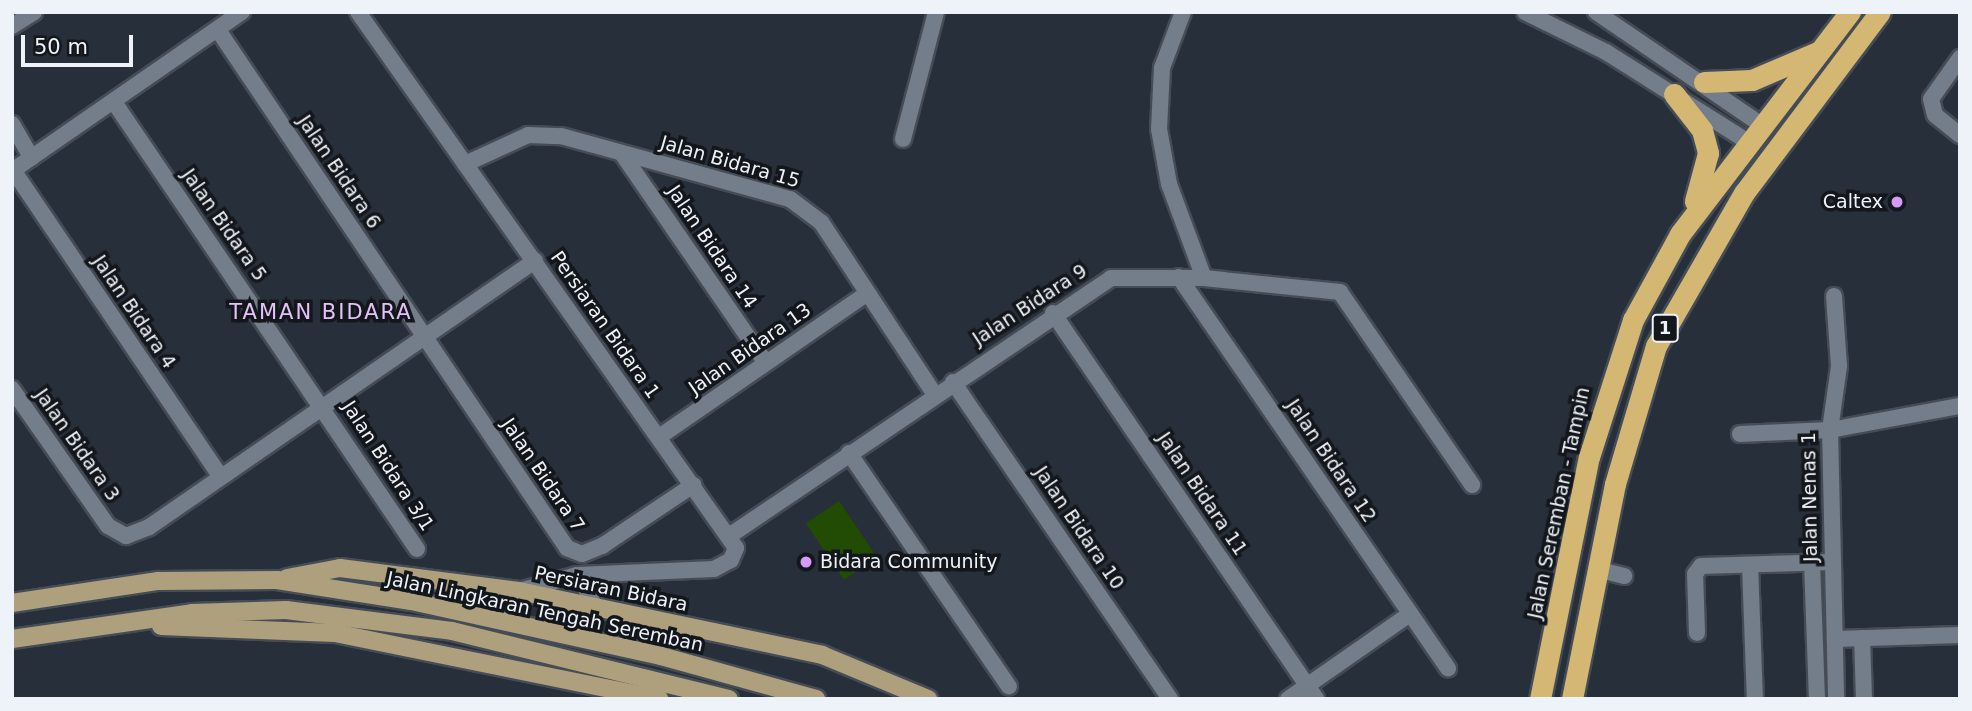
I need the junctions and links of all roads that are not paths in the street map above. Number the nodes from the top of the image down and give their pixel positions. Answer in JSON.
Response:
{"nodes":[{"id":1,"x":34,"y":12,"type":"edge"},
{"id":2,"x":242,"y":12,"type":"edge"},
{"id":3,"x":358,"y":12,"type":"edge"},
{"id":4,"x":936,"y":12,"type":"edge"},
{"id":5,"x":1184,"y":12,"type":"edge"},
{"id":6,"x":1525,"y":12,"type":"edge"},
{"id":7,"x":1596,"y":12,"type":"edge"},
{"id":8,"x":1850,"y":12,"type":"edge"},
{"id":9,"x":1880,"y":12,"type":"edge"},
{"id":10,"x":12,"y":26,"type":"edge"},
{"id":11,"x":218,"y":30,"type":"junction"},
{"id":12,"x":1823,"y":48,"type":"junction"},
{"id":13,"x":1960,"y":58,"type":"edge"},
{"id":14,"x":1704,"y":82,"type":"junction"},
{"id":15,"x":1674,"y":94,"type":"junction"},
{"id":16,"x":114,"y":102,"type":"junction"},
{"id":17,"x":12,"y":124,"type":"edge"},
{"id":18,"x":1754,"y":133,"type":"junction"},
{"id":19,"x":1960,"y":135,"type":"edge"},
{"id":20,"x":903,"y":139,"type":"dead end"},
{"id":21,"x":623,"y":155,"type":"junction"},
{"id":22,"x":32,"y":158,"type":"junction"},
{"id":23,"x":465,"y":164,"type":"junction"},
{"id":24,"x":13,"y":170,"type":"edge"},
{"id":25,"x":1679,"y":234,"type":"junction"},
{"id":26,"x":535,"y":261,"type":"junction"},
{"id":27,"x":1179,"y":276,"type":"junction"},
{"id":28,"x":1204,"y":278,"type":"junction"},
{"id":29,"x":864,"y":295,"type":"junction"},
{"id":30,"x":1834,"y":296,"type":"dead end"},
{"id":31,"x":1053,"y":313,"type":"junction"},
{"id":32,"x":425,"y":338,"type":"junction"},
{"id":33,"x":766,"y":363,"type":"junction"},
{"id":34,"x":953,"y":382,"type":"junction"},
{"id":35,"x":12,"y":389,"type":"edge"},
{"id":36,"x":935,"y":395,"type":"junction"},
{"id":37,"x":1960,"y":405,"type":"edge"},
{"id":38,"x":323,"y":407,"type":"junction"},
{"id":39,"x":1830,"y":430,"type":"junction"},
{"id":40,"x":1740,"y":434,"type":"dead end"},
{"id":41,"x":659,"y":437,"type":"junction"},
{"id":42,"x":849,"y":453,"type":"junction"},
{"id":43,"x":221,"y":477,"type":"junction"},
{"id":44,"x":693,"y":485,"type":"junction"},
{"id":45,"x":1472,"y":485,"type":"dead end"},
{"id":46,"x":729,"y":536,"type":"junction"},
{"id":47,"x":417,"y":548,"type":"dead end"},
{"id":48,"x":1832,"y":562,"type":"junction"},
{"id":49,"x":1812,"y":563,"type":"junction"},
{"id":50,"x":1750,"y":565,"type":"junction"},
{"id":51,"x":1600,"y":570,"type":"junction"},
{"id":52,"x":607,"y":574,"type":"junction"},
{"id":53,"x":1623,"y":576,"type":"dead end"},
{"id":54,"x":277,"y":580,"type":"junction"},
{"id":55,"x":519,"y":591,"type":"junction"},
{"id":56,"x":12,"y":603,"type":"edge"},
{"id":57,"x":596,"y":610,"type":"junction"},
{"id":58,"x":1410,"y":614,"type":"junction"},
{"id":59,"x":105,"y":625,"type":"junction"},
{"id":60,"x":1697,"y":634,"type":"dead end"},
{"id":61,"x":1960,"y":635,"type":"edge"},
{"id":62,"x":1861,"y":638,"type":"junction"},
{"id":63,"x":12,"y":639,"type":"edge"},
{"id":64,"x":1835,"y":639,"type":"junction"},
{"id":65,"x":1448,"y":670,"type":"dead end"},
{"id":66,"x":1009,"y":687,"type":"dead end"},
{"id":67,"x":1312,"y":692,"type":"edge"},
{"id":68,"x":659,"y":699,"type":"edge"},
{"id":69,"x":729,"y":699,"type":"edge"},
{"id":70,"x":816,"y":699,"type":"edge"},
{"id":71,"x":928,"y":699,"type":"edge"},
{"id":72,"x":1170,"y":699,"type":"edge"},
{"id":73,"x":1288,"y":699,"type":"edge"},
{"id":74,"x":1540,"y":699,"type":"edge"},
{"id":75,"x":1572,"y":699,"type":"edge"},
{"id":76,"x":1755,"y":699,"type":"edge"},
{"id":77,"x":1817,"y":699,"type":"edge"},
{"id":78,"x":1836,"y":699,"type":"edge"},
{"id":79,"x":1864,"y":699,"type":"edge"}],
"edges":[{"from":1,"to":10,"type":"street"},
{"from":2,"to":11,"type":"street"},
{"from":3,"to":23,"type":"street","name":"Persiaran Bidara 1"},
{"from":4,"to":20,"type":"street"},
{"from":5,"to":28,"type":"street"},
{"from":6,"to":15,"type":"street"},
{"from":7,"to":14,"type":"street"},
{"from":8,"to":12,"type":"highway","name":"Jalan Seremban - Tampin","number":"1"},
{"from":9,"to":51,"type":"highway","number":"1"},
{"from":11,"to":16,"type":"street"},
{"from":11,"to":32,"type":"street","name":"Jalan Bidara 6"},
{"from":12,"to":14,"type":"highway"},
{"from":12,"to":18,"type":"highway","name":"Jalan Seremban - Tampin","number":"1"},
{"from":13,"to":19,"type":"street"},
{"from":14,"to":18,"type":"street"},
{"from":15,"to":18,"type":"street"},
{"from":15,"to":25,"type":"highway"},
{"from":16,"to":22,"type":"street"},
{"from":16,"to":38,"type":"street","name":"Jalan Bidara 5"},
{"from":17,"to":22,"type":"street"},
{"from":18,"to":25,"type":"highway","name":"Jalan Seremban - Tampin","number":"1"},
{"from":21,"to":23,"type":"street","name":"Jalan Bidara 15"},
{"from":21,"to":29,"type":"street","name":"Jalan Bidara 15"},
{"from":21,"to":33,"type":"street","name":"Jalan Bidara 14"},
{"from":22,"to":24,"type":"street"},
{"from":23,"to":26,"type":"street","name":"Persiaran Bidara 1"},
{"from":24,"to":43,"type":"street","name":"Jalan Bidara 4"},
{"from":25,"to":74,"type":"highway","name":"Jalan Seremban - Tampin","number":"1"},
{"from":26,"to":32,"type":"street"},
{"from":26,"to":41,"type":"street","name":"Persiaran Bidara 1"},
{"from":27,"to":28,"type":"street","name":"Jalan Bidara 9"},
{"from":27,"to":31,"type":"street","name":"Jalan Bidara 9"},
{"from":27,"to":58,"type":"street","name":"Jalan Bidara 12"},
{"from":28,"to":45,"type":"street","name":"Jalan Bidara 9"},
{"from":29,"to":33,"type":"street","name":"Jalan Bidara 13"},
{"from":29,"to":36,"type":"street","name":"Jalan Bidara 15"},
{"from":30,"to":39,"type":"street","name":"Jalan Nenas 1"},
{"from":31,"to":34,"type":"street","name":"Jalan Bidara 9"},
{"from":31,"to":67,"type":"street","name":"Jalan Bidara 11"},
{"from":32,"to":38,"type":"street"},
{"from":32,"to":44,"type":"street","name":"Jalan Bidara 7"},
{"from":33,"to":41,"type":"street","name":"Jalan Bidara 13"},
{"from":34,"to":36,"type":"street","name":"Jalan Bidara 9"},
{"from":34,"to":72,"type":"street","name":"Jalan Bidara 10"},
{"from":35,"to":43,"type":"street","name":"Jalan Bidara 3"},
{"from":36,"to":42,"type":"street","name":"Jalan Bidara 9"},
{"from":37,"to":39,"type":"street"},
{"from":38,"to":43,"type":"street"},
{"from":38,"to":47,"type":"street","name":"Jalan Bidara 3/1"},
{"from":39,"to":40,"type":"street"},
{"from":39,"to":48,"type":"street","name":"Jalan Nenas 1"},
{"from":41,"to":44,"type":"street","name":"Persiaran Bidara 1"},
{"from":42,"to":46,"type":"street","name":"Jalan Bidara 9"},
{"from":42,"to":66,"type":"street"},
{"from":44,"to":46,"type":"street","name":"Persiaran Bidara 1"},
{"from":46,"to":52,"type":"street"},
{"from":48,"to":49,"type":"street"},
{"from":48,"to":64,"type":"street","name":"Jalan Nenas 1"},
{"from":49,"to":50,"type":"street"},
{"from":49,"to":77,"type":"street"},
{"from":50,"to":60,"type":"street"},
{"from":50,"to":76,"type":"street"},
{"from":51,"to":53,"type":"street"},
{"from":51,"to":75,"type":"highway","number":"1"},
{"from":52,"to":55,"type":"street"},
{"from":52,"to":57,"type":"street"},
{"from":54,"to":55,"type":"main road","name":"Persiaran Bidara"},
{"from":54,"to":56,"type":"main road","name":"Jalan Lingkaran Tengah Seremban"},
{"from":54,"to":70,"type":"main road","name":"Jalan Lingkaran Tengah Seremban"},
{"from":55,"to":57,"type":"main road","name":"Persiaran Bidara"},
{"from":57,"to":71,"type":"main road","name":"Persiaran Bidara"},
{"from":58,"to":65,"type":"street","name":"Jalan Bidara 12"},
{"from":58,"to":67,"type":"street"},
{"from":59,"to":63,"type":"main road","name":"Jalan Lingkaran Tengah Seremban"},
{"from":59,"to":68,"type":"main road"},
{"from":59,"to":69,"type":"main road","name":"Jalan Lingkaran Tengah Seremban"},
{"from":61,"to":62,"type":"street"},
{"from":62,"to":64,"type":"street"},
{"from":62,"to":79,"type":"street"},
{"from":64,"to":78,"type":"street","name":"Jalan Nenas 1"},
{"from":67,"to":73,"type":"street"}]}
